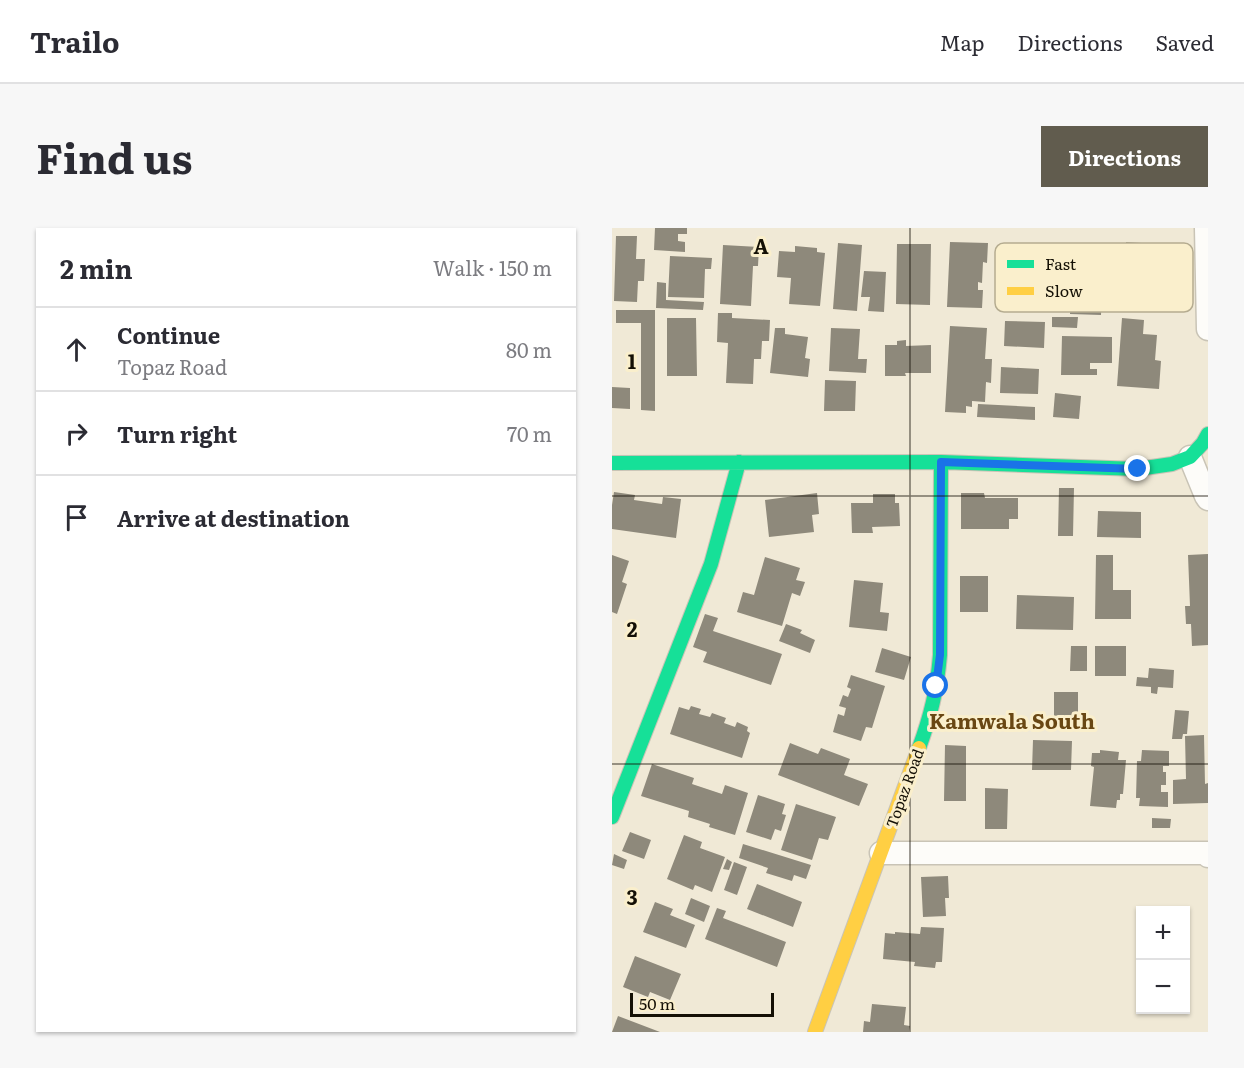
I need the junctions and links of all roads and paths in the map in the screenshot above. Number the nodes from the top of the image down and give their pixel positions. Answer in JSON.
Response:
{"nodes":[{"id":1,"x":1206,"y":228,"type":"edge"},
{"id":2,"x":1208,"y":329,"type":"edge"},
{"id":3,"x":1208,"y":434,"type":"edge"},
{"id":4,"x":1190,"y":457,"type":"junction"},
{"id":5,"x":740,"y":462,"type":"junction"},
{"id":6,"x":941,"y":462,"type":"junction"},
{"id":7,"x":612,"y":463,"type":"edge"},
{"id":8,"x":1208,"y":499,"type":"edge"},
{"id":9,"x":612,"y":817,"type":"edge"},
{"id":10,"x":881,"y":853,"type":"junction"},
{"id":11,"x":1208,"y":856,"type":"edge"},
{"id":12,"x":815,"y":1032,"type":"edge"}],
"edges":[{"from":1,"to":2,"type":"street"},
{"from":3,"to":4,"type":"street"},
{"from":4,"to":6,"type":"street"},
{"from":4,"to":8,"type":"street"},
{"from":5,"to":6,"type":"street"},
{"from":5,"to":7,"type":"street"},
{"from":5,"to":9,"type":"street"},
{"from":6,"to":10,"type":"street","name":"Topaz Road"},
{"from":10,"to":11,"type":"street"},
{"from":10,"to":12,"type":"street","name":"Topaz Road"}]}
